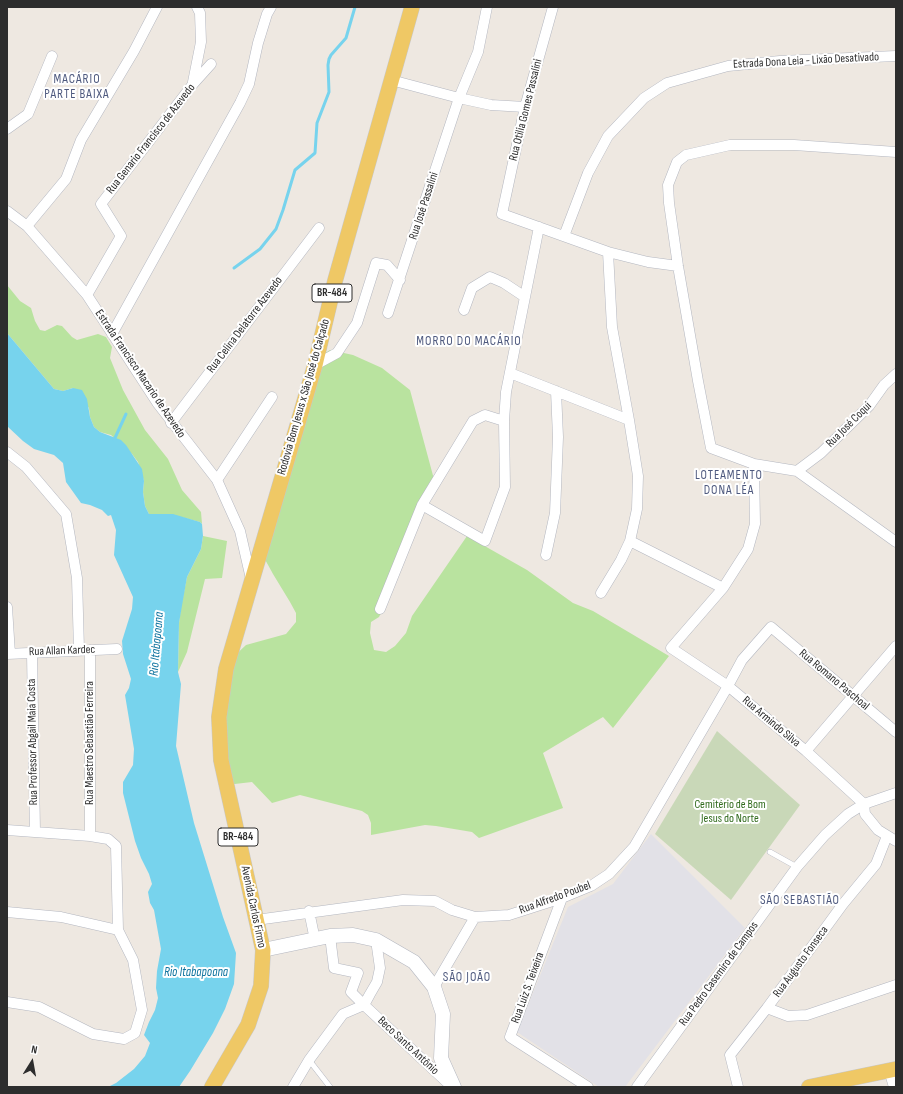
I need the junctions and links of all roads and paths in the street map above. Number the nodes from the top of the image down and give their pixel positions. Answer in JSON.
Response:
{"nodes":[{"id":1,"x":157,"y":7,"type":"edge"},
{"id":2,"x":197,"y":7,"type":"edge"},
{"id":3,"x":271,"y":7,"type":"edge"},
{"id":4,"x":412,"y":7,"type":"edge"},
{"id":5,"x":487,"y":7,"type":"edge"},
{"id":6,"x":553,"y":7,"type":"edge"},
{"id":7,"x":52,"y":56,"type":"dead end"},
{"id":8,"x":896,"y":56,"type":"edge"},
{"id":9,"x":211,"y":64,"type":"dead end"},
{"id":10,"x":391,"y":80,"type":"junction"},
{"id":11,"x":193,"y":84,"type":"junction"},
{"id":12,"x":459,"y":98,"type":"junction"},
{"id":13,"x":525,"y":107,"type":"junction"},
{"id":14,"x":7,"y":129,"type":"edge"},
{"id":15,"x":896,"y":152,"type":"edge"},
{"id":16,"x":7,"y":211,"type":"edge"},
{"id":17,"x":27,"y":226,"type":"junction"},
{"id":18,"x":539,"y":227,"type":"junction"},
{"id":19,"x":319,"y":228,"type":"dead end"},
{"id":20,"x":564,"y":236,"type":"junction"},
{"id":21,"x":608,"y":252,"type":"junction"},
{"id":22,"x":678,"y":266,"type":"junction"},
{"id":23,"x":400,"y":280,"type":"junction"},
{"id":24,"x":87,"y":295,"type":"junction"},
{"id":25,"x":525,"y":297,"type":"junction"},
{"id":26,"x":464,"y":310,"type":"dead end"},
{"id":27,"x":388,"y":313,"type":"dead end"},
{"id":28,"x":112,"y":334,"type":"junction"},
{"id":29,"x":315,"y":364,"type":"junction"},
{"id":30,"x":510,"y":373,"type":"junction"},
{"id":31,"x":896,"y":374,"type":"edge"},
{"id":32,"x":556,"y":391,"type":"junction"},
{"id":33,"x":272,"y":397,"type":"dead end"},
{"id":34,"x":629,"y":420,"type":"junction"},
{"id":35,"x":504,"y":422,"type":"junction"},
{"id":36,"x":171,"y":423,"type":"junction"},
{"id":37,"x":7,"y":452,"type":"edge"},
{"id":38,"x":754,"y":464,"type":"junction"},
{"id":39,"x":797,"y":471,"type":"junction"},
{"id":40,"x":217,"y":480,"type":"junction"},
{"id":41,"x":422,"y":504,"type":"junction"},
{"id":42,"x":894,"y":537,"type":"edge"},
{"id":43,"x":630,"y":541,"type":"junction"},
{"id":44,"x":546,"y":555,"type":"dead end"},
{"id":45,"x":251,"y":579,"type":"junction"},
{"id":46,"x":723,"y":588,"type":"junction"},
{"id":47,"x":601,"y":593,"type":"dead end"},
{"id":48,"x":7,"y":607,"type":"edge"},
{"id":49,"x":380,"y":609,"type":"dead end"},
{"id":50,"x":771,"y":627,"type":"joint"},
{"id":51,"x":896,"y":646,"type":"edge"},
{"id":52,"x":117,"y":649,"type":"dead end"},
{"id":53,"x":79,"y":650,"type":"junction"},
{"id":54,"x":90,"y":650,"type":"junction"},
{"id":55,"x":32,"y":653,"type":"junction"},
{"id":56,"x":8,"y":654,"type":"edge"},
{"id":57,"x":728,"y":686,"type":"junction"},
{"id":58,"x":852,"y":696,"type":"junction"},
{"id":59,"x":896,"y":732,"type":"edge"},
{"id":60,"x":806,"y":751,"type":"junction"},
{"id":61,"x":896,"y":793,"type":"edge"},
{"id":62,"x":864,"y":804,"type":"junction"},
{"id":63,"x":7,"y":830,"type":"edge"},
{"id":64,"x":34,"y":832,"type":"junction"},
{"id":65,"x":90,"y":836,"type":"junction"},
{"id":66,"x":892,"y":838,"type":"edge"},
{"id":67,"x":770,"y":852,"type":"dead end"},
{"id":68,"x":796,"y":867,"type":"junction"},
{"id":69,"x":562,"y":898,"type":"junction"},
{"id":70,"x":7,"y":912,"type":"edge"},
{"id":71,"x":309,"y":912,"type":"junction"},
{"id":72,"x":474,"y":917,"type":"junction"},
{"id":73,"x":256,"y":920,"type":"junction"},
{"id":74,"x":118,"y":930,"type":"junction"},
{"id":75,"x":330,"y":936,"type":"junction"},
{"id":76,"x":315,"y":940,"type":"junction"},
{"id":77,"x":376,"y":940,"type":"junction"},
{"id":78,"x":263,"y":950,"type":"junction"},
{"id":79,"x":896,"y":985,"type":"edge"},
{"id":80,"x":434,"y":987,"type":"junction"},
{"id":81,"x":7,"y":1002,"type":"edge"},
{"id":82,"x":364,"y":1005,"type":"junction"},
{"id":83,"x":767,"y":1008,"type":"junction"},
{"id":84,"x":309,"y":1060,"type":"junction"},
{"id":85,"x":892,"y":1070,"type":"edge"},
{"id":86,"x":212,"y":1087,"type":"edge"},
{"id":87,"x":293,"y":1087,"type":"edge"},
{"id":88,"x":330,"y":1087,"type":"edge"},
{"id":89,"x":453,"y":1087,"type":"edge"},
{"id":90,"x":588,"y":1087,"type":"edge"},
{"id":91,"x":637,"y":1087,"type":"edge"},
{"id":92,"x":738,"y":1087,"type":"edge"},
{"id":93,"x":809,"y":1087,"type":"edge"},
{"id":94,"x":894,"y":1087,"type":"edge"}],
"edges":[{"from":1,"to":17,"type":"street"},
{"from":2,"to":11,"type":"street"},
{"from":3,"to":28,"type":"street"},
{"from":4,"to":10,"type":"main road","name":"Rodovia Bom Jesus x São José do Calçado","number":"BR-484"},
{"from":5,"to":12,"type":"street","name":"Rua José Passalini"},
{"from":6,"to":13,"type":"street","name":"Rua Otilia Gomes Passalini"},
{"from":7,"to":14,"type":"street"},
{"from":8,"to":20,"type":"street","name":"Estrada Dona Leia - Lixão Desativado"},
{"from":9,"to":11,"type":"street","name":"Rua Genario Francisco de Azevedo"},
{"from":10,"to":12,"type":"street"},
{"from":10,"to":29,"type":"main road","name":"Rodovia Bom Jesus x São José do Calçado","number":"BR-484"},
{"from":11,"to":24,"type":"street","name":"Rua Genario Francisco de Azevedo"},
{"from":12,"to":13,"type":"street"},
{"from":12,"to":23,"type":"street","name":"Rua José Passalini"},
{"from":13,"to":18,"type":"street","name":"Rua Otilia Gomes Passalini"},
{"from":15,"to":22,"type":"street"},
{"from":16,"to":17,"type":"street","name":"Estrada Francisco Macario de Azevedo"},
{"from":17,"to":24,"type":"street","name":"Estrada Francisco Macario de Azevedo"},
{"from":18,"to":20,"type":"street"},
{"from":18,"to":25,"type":"street"},
{"from":19,"to":36,"type":"street","name":"Rua Celina Delatorre Azevedo"},
{"from":20,"to":21,"type":"street"},
{"from":21,"to":22,"type":"street"},
{"from":21,"to":34,"type":"street"},
{"from":22,"to":38,"type":"street"},
{"from":23,"to":27,"type":"street","name":"Rua José Passalini"},
{"from":23,"to":29,"type":"street"},
{"from":24,"to":28,"type":"street","name":"Estrada Francisco Macario de Azevedo"},
{"from":25,"to":26,"type":"street"},
{"from":25,"to":30,"type":"street"},
{"from":28,"to":36,"type":"street","name":"Estrada Francisco Macario de Azevedo"},
{"from":29,"to":45,"type":"main road","name":"Rodovia Bom Jesus x São José do Calçado","number":"BR-484"},
{"from":30,"to":32,"type":"street"},
{"from":30,"to":35,"type":"street"},
{"from":31,"to":39,"type":"street","name":"Rua José Coqui"},
{"from":32,"to":34,"type":"street"},
{"from":32,"to":44,"type":"street"},
{"from":33,"to":40,"type":"street"},
{"from":34,"to":43,"type":"street"},
{"from":35,"to":41,"type":"street"},
{"from":35,"to":41,"type":"street"},
{"from":36,"to":40,"type":"street","name":"Estrada Francisco Macario de Azevedo"},
{"from":37,"to":53,"type":"street"},
{"from":38,"to":39,"type":"street"},
{"from":38,"to":46,"type":"street"},
{"from":39,"to":42,"type":"street"},
{"from":40,"to":45,"type":"street","name":"Estrada Francisco Macario de Azevedo"},
{"from":41,"to":49,"type":"street"},
{"from":43,"to":46,"type":"street"},
{"from":43,"to":47,"type":"street"},
{"from":45,"to":73,"type":"main road","name":"Avenida Carlos Firmo","number":"BR-484"},
{"from":46,"to":57,"type":"street","name":"Rua Armindo Silva"},
{"from":48,"to":56,"type":"street"},
{"from":50,"to":57,"type":"street","name":"Rua Alfredo Poubel"},
{"from":50,"to":58,"type":"street","name":"Rua Romano Paschoal"},
{"from":51,"to":58,"type":"street"},
{"from":52,"to":54,"type":"street","name":"Rua Allan Kardec"},
{"from":53,"to":54,"type":"street","name":"Rua Allan Kardec"},
{"from":53,"to":55,"type":"street","name":"Rua Allan Kardec"},
{"from":54,"to":65,"type":"street","name":"Rua Maestro Sebastião Ferreira"},
{"from":55,"to":56,"type":"street","name":"Rua Allan Kardec"},
{"from":55,"to":64,"type":"street","name":"Rua Professor Abgail Maia Costa"},
{"from":57,"to":60,"type":"street","name":"Rua Armindo Silva"},
{"from":57,"to":69,"type":"street","name":"Rua Alfredo Poubel"},
{"from":58,"to":59,"type":"street","name":"Rua Romano Paschoal"},
{"from":58,"to":60,"type":"street"},
{"from":60,"to":62,"type":"street","name":"Rua Armindo Silva"},
{"from":61,"to":62,"type":"street","name":"Rua Pedro Casemiro de Campos"},
{"from":62,"to":66,"type":"street"},
{"from":62,"to":68,"type":"street","name":"Rua Pedro Casemiro de Campos"},
{"from":63,"to":64,"type":"street"},
{"from":64,"to":65,"type":"street"},
{"from":65,"to":74,"type":"street"},
{"from":66,"to":83,"type":"street","name":"Rua Augusto Fonseca"},
{"from":67,"to":68,"type":"lane"},
{"from":68,"to":91,"type":"street","name":"Rua Pedro Casemiro de Campos"},
{"from":69,"to":72,"type":"street","name":"Rua Alfredo Poubel"},
{"from":69,"to":90,"type":"street","name":"Rua Luiz S. Teixeira"},
{"from":70,"to":74,"type":"street"},
{"from":71,"to":72,"type":"street","name":"Rua Alfredo Poubel"},
{"from":71,"to":73,"type":"street","name":"Rua Alfredo Poubel"},
{"from":71,"to":76,"type":"street"},
{"from":72,"to":80,"type":"street"},
{"from":73,"to":78,"type":"main road","name":"Avenida Carlos Firmo","number":"BR-484"},
{"from":74,"to":81,"type":"street"},
{"from":75,"to":76,"type":"street"},
{"from":75,"to":77,"type":"street"},
{"from":75,"to":82,"type":"street","name":"Beco Santo Antônio"},
{"from":76,"to":78,"type":"street"},
{"from":77,"to":80,"type":"street"},
{"from":77,"to":82,"type":"street"},
{"from":78,"to":86,"type":"main road","name":"Avenida Carlos Firmo","number":"BR-484"},
{"from":79,"to":83,"type":"street","name":"Rua Augusto Fonseca"},
{"from":80,"to":89,"type":"street"},
{"from":82,"to":84,"type":"street"},
{"from":82,"to":89,"type":"street","name":"Beco Santo Antônio"},
{"from":83,"to":92,"type":"street","name":"Rua Augusto Fonseca"},
{"from":84,"to":87,"type":"street"},
{"from":84,"to":88,"type":"lane"},
{"from":85,"to":93,"type":"main road"},
{"from":85,"to":94,"type":"street"}]}
